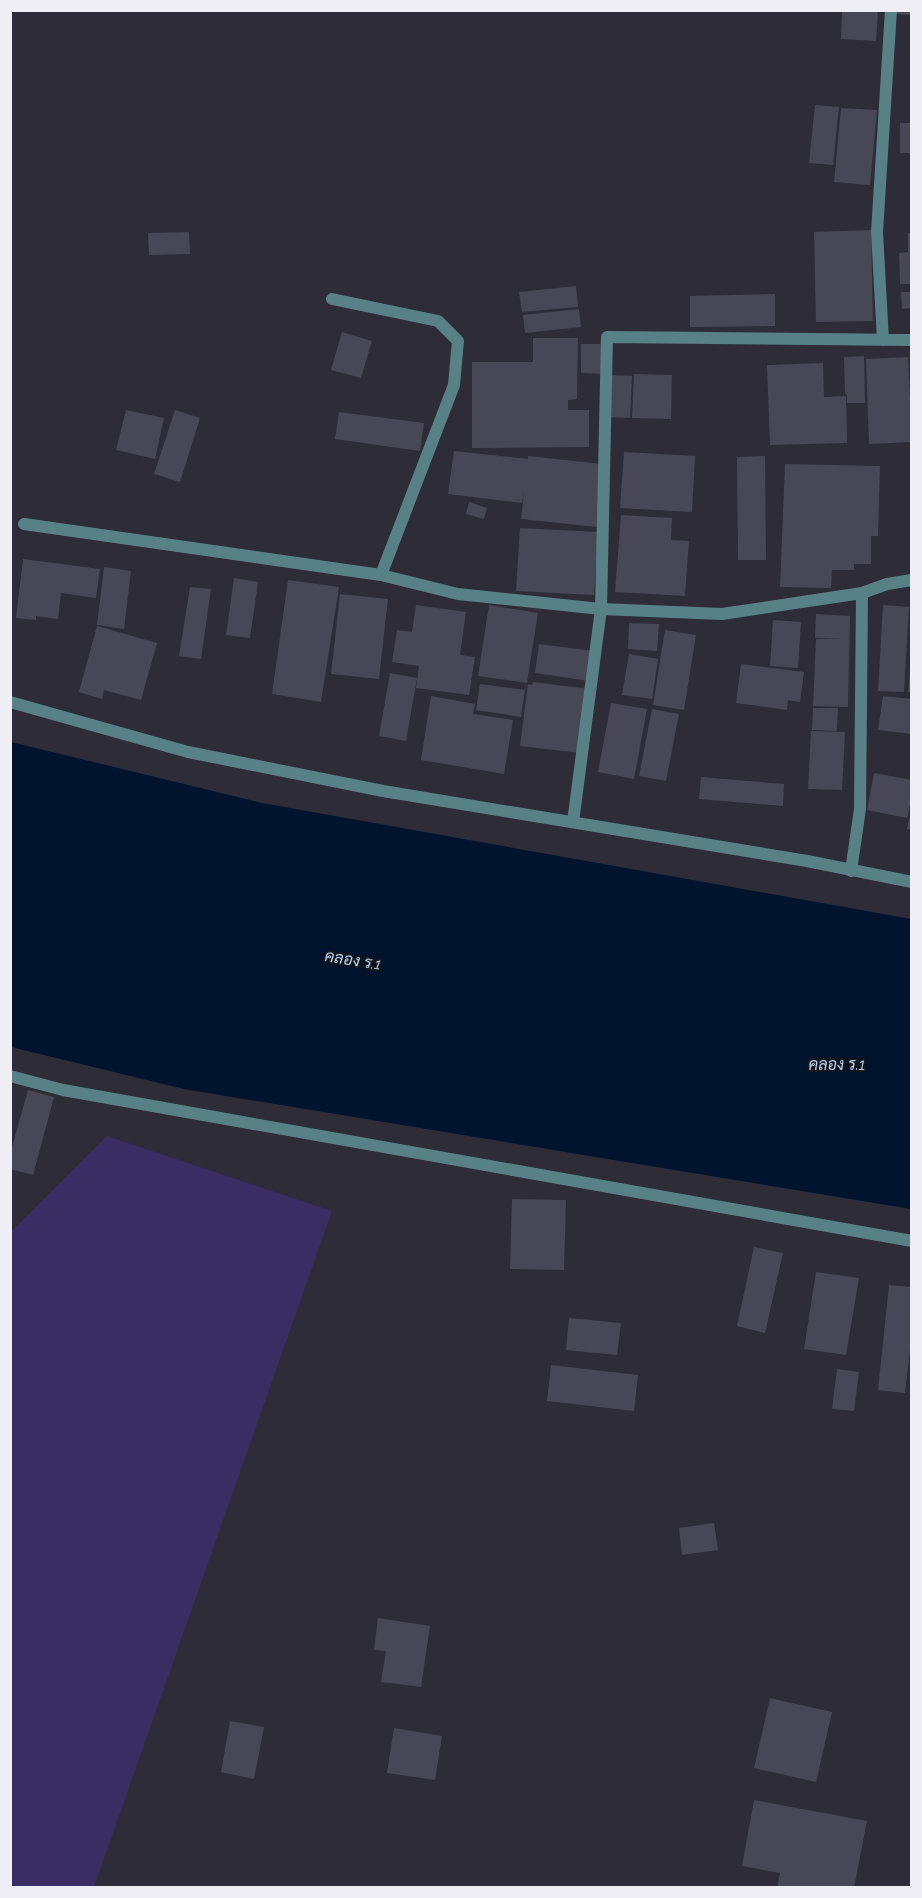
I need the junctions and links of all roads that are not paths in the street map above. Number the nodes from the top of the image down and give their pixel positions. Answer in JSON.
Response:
{"nodes":[{"id":1,"x":891,"y":10,"type":"edge"},
{"id":2,"x":332,"y":299,"type":"dead end"},
{"id":3,"x":883,"y":340,"type":"junction"},
{"id":4,"x":912,"y":340,"type":"edge"},
{"id":5,"x":24,"y":524,"type":"dead end"},
{"id":6,"x":381,"y":575,"type":"junction"},
{"id":7,"x":912,"y":580,"type":"edge"},
{"id":8,"x":862,"y":593,"type":"junction"},
{"id":9,"x":601,"y":609,"type":"junction"},
{"id":10,"x":10,"y":702,"type":"edge"},
{"id":11,"x":573,"y":822,"type":"junction"},
{"id":12,"x":851,"y":871,"type":"junction"},
{"id":13,"x":912,"y":882,"type":"edge"},
{"id":14,"x":10,"y":1076,"type":"edge"},
{"id":15,"x":912,"y":1241,"type":"edge"}],
"edges":[{"from":1,"to":3,"type":"street"},
{"from":2,"to":6,"type":"street"},
{"from":3,"to":4,"type":"street"},
{"from":3,"to":9,"type":"street"},
{"from":5,"to":6,"type":"street"},
{"from":6,"to":9,"type":"street"},
{"from":7,"to":8,"type":"street"},
{"from":8,"to":9,"type":"street"},
{"from":8,"to":12,"type":"street"},
{"from":9,"to":11,"type":"street"},
{"from":10,"to":11,"type":"street"},
{"from":11,"to":12,"type":"street"},
{"from":12,"to":13,"type":"street"},
{"from":14,"to":15,"type":"street"}]}
